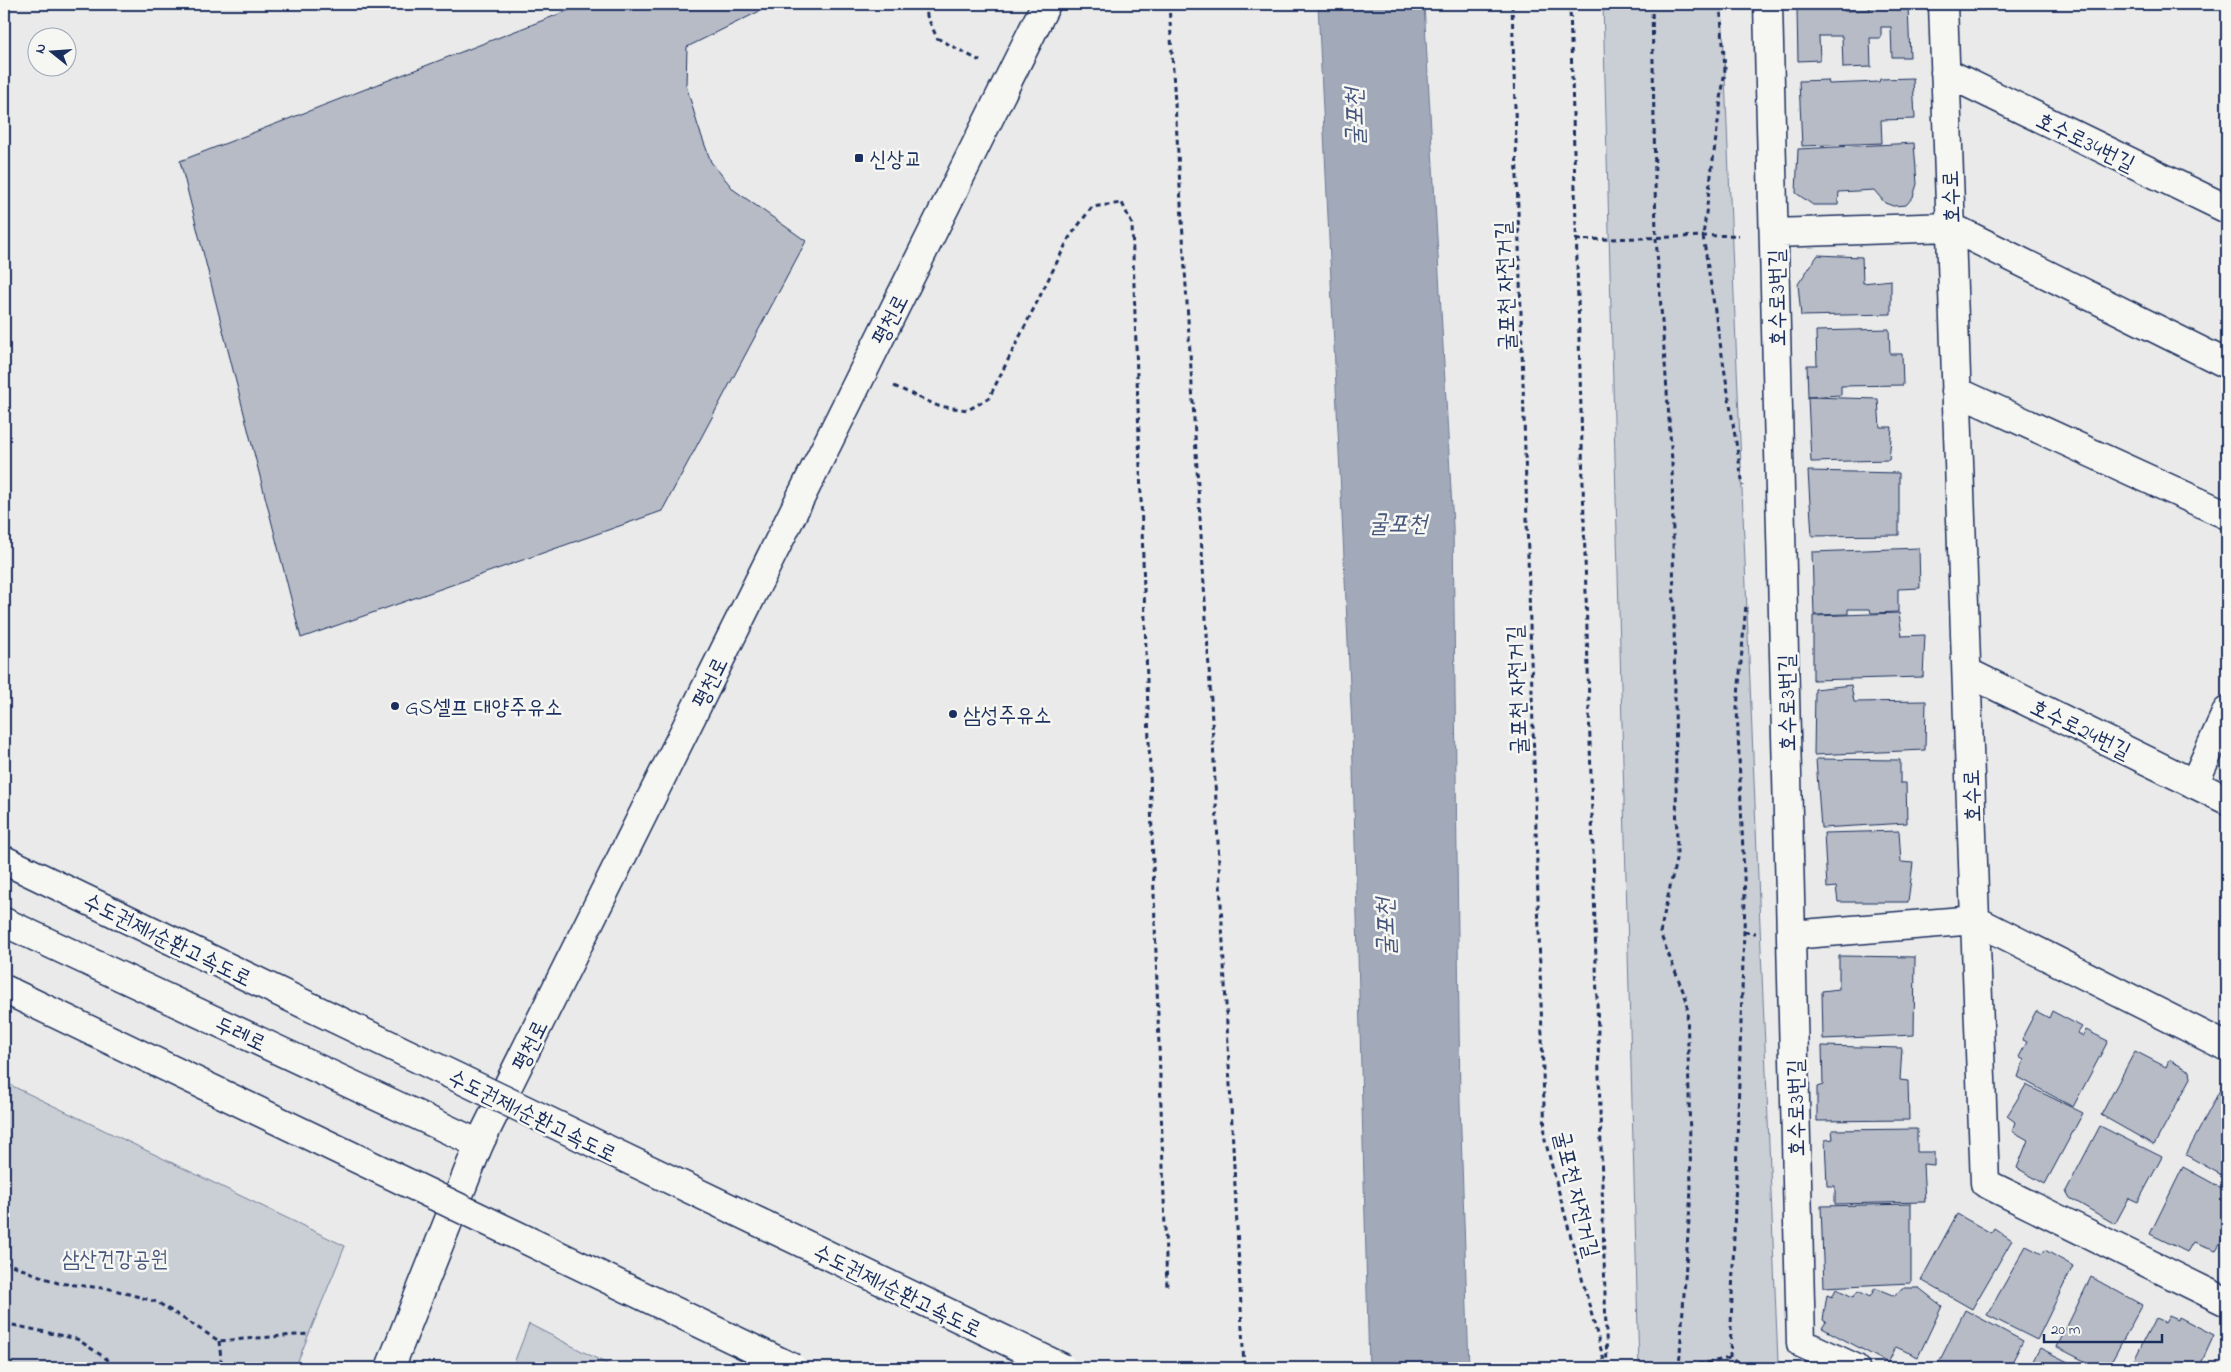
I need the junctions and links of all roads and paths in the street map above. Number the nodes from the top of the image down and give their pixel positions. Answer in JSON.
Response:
{"nodes":[{"id":1,"x":926,"y":4,"type":"edge"},
{"id":2,"x":1046,"y":4,"type":"edge"},
{"id":3,"x":1169,"y":4,"type":"edge"},
{"id":4,"x":1512,"y":4,"type":"edge"},
{"id":5,"x":1570,"y":4,"type":"edge"},
{"id":6,"x":1652,"y":4,"type":"edge"},
{"id":7,"x":1720,"y":4,"type":"edge"},
{"id":8,"x":1768,"y":4,"type":"edge"},
{"id":9,"x":1943,"y":4,"type":"edge"},
{"id":10,"x":1945,"y":72,"type":"junction"},
{"id":11,"x":1010,"y":76,"type":"junction"},
{"id":12,"x":2227,"y":209,"type":"edge"},
{"id":13,"x":1951,"y":227,"type":"junction"},
{"id":14,"x":1774,"y":233,"type":"junction"},
{"id":15,"x":1703,"y":236,"type":"junction"},
{"id":16,"x":1656,"y":238,"type":"junction"},
{"id":17,"x":1576,"y":240,"type":"junction"},
{"id":18,"x":2227,"y":364,"type":"edge"},
{"id":19,"x":862,"y":372,"type":"junction"},
{"id":20,"x":1956,"y":390,"type":"junction"},
{"id":21,"x":1744,"y":489,"type":"dead end"},
{"id":22,"x":2227,"y":515,"type":"edge"},
{"id":23,"x":1746,"y":603,"type":"dead end"},
{"id":24,"x":1967,"y":672,"type":"junction"},
{"id":25,"x":2227,"y":712,"type":"edge"},
{"id":26,"x":2194,"y":784,"type":"junction"},
{"id":27,"x":2227,"y":800,"type":"edge"},
{"id":28,"x":4,"y":860,"type":"edge"},
{"id":29,"x":1975,"y":920,"type":"junction"},
{"id":30,"x":4,"y":922,"type":"edge"},
{"id":31,"x":1791,"y":935,"type":"junction"},
{"id":32,"x":4,"y":989,"type":"edge"},
{"id":33,"x":2227,"y":1047,"type":"edge"},
{"id":34,"x":479,"y":1144,"type":"junction"},
{"id":35,"x":4,"y":1262,"type":"edge"},
{"id":36,"x":1167,"y":1289,"type":"dead end"},
{"id":37,"x":2227,"y":1302,"type":"edge"},
{"id":38,"x":4,"y":1323,"type":"edge"},
{"id":39,"x":309,"y":1334,"type":"dead end"},
{"id":40,"x":219,"y":1341,"type":"junction"},
{"id":41,"x":1730,"y":1358,"type":"junction"},
{"id":42,"x":120,"y":1368,"type":"edge"},
{"id":43,"x":222,"y":1368,"type":"edge"},
{"id":44,"x":390,"y":1368,"type":"edge"},
{"id":45,"x":793,"y":1368,"type":"edge"},
{"id":46,"x":1063,"y":1368,"type":"edge"},
{"id":47,"x":1244,"y":1368,"type":"edge"},
{"id":48,"x":1607,"y":1368,"type":"edge"},
{"id":49,"x":1679,"y":1368,"type":"edge"},
{"id":50,"x":1745,"y":1368,"type":"edge"},
{"id":51,"x":1856,"y":1368,"type":"edge"}],
"edges":[{"from":1,"to":11,"type":"path"},
{"from":2,"to":11,"type":"main road","name":"평천로"},
{"from":3,"to":47,"type":"path"},
{"from":4,"to":48,"type":"path","name":"굴포천 자전거길"},
{"from":5,"to":17,"type":"path"},
{"from":6,"to":16,"type":"path"},
{"from":7,"to":15,"type":"path"},
{"from":8,"to":14,"type":"main road","name":"호수로3번길"},
{"from":9,"to":10,"type":"main road","name":"호수로"},
{"from":10,"to":12,"type":"main road","name":"호수로34번길"},
{"from":10,"to":13,"type":"main road","name":"호수로"},
{"from":11,"to":19,"type":"main road","name":"평천로"},
{"from":13,"to":14,"type":"main road"},
{"from":13,"to":18,"type":"main road"},
{"from":13,"to":20,"type":"main road","name":"호수로"},
{"from":14,"to":15,"type":"path"},
{"from":14,"to":31,"type":"main road","name":"호수로3번길"},
{"from":15,"to":16,"type":"path"},
{"from":15,"to":21,"type":"path"},
{"from":16,"to":17,"type":"path"},
{"from":16,"to":49,"type":"path"},
{"from":17,"to":48,"type":"path"},
{"from":19,"to":34,"type":"main road","name":"평천로"},
{"from":19,"to":36,"type":"path"},
{"from":20,"to":22,"type":"main road"},
{"from":20,"to":24,"type":"main road","name":"호수로"},
{"from":23,"to":41,"type":"path"},
{"from":24,"to":26,"type":"main road","name":"호수로24번길"},
{"from":24,"to":29,"type":"main road","name":"호수로"},
{"from":25,"to":26,"type":"main road"},
{"from":26,"to":27,"type":"main road","name":"호수로24번길"},
{"from":28,"to":46,"type":"main road","name":"수도권제1순환고속도로","bridge":true},
{"from":29,"to":31,"type":"main road"},
{"from":29,"to":33,"type":"main road"},
{"from":29,"to":37,"type":"main road"},
{"from":30,"to":34,"type":"main road","name":"두레로"},
{"from":31,"to":51,"type":"main road","name":"호수로3번길"},
{"from":32,"to":45,"type":"main road","bridge":true},
{"from":34,"to":44,"type":"main road","name":"평천로"},
{"from":35,"to":40,"type":"path"},
{"from":38,"to":42,"type":"path"},
{"from":39,"to":40,"type":"path"},
{"from":40,"to":43,"type":"path"},
{"from":41,"to":49,"type":"path"},
{"from":41,"to":50,"type":"path"}]}
